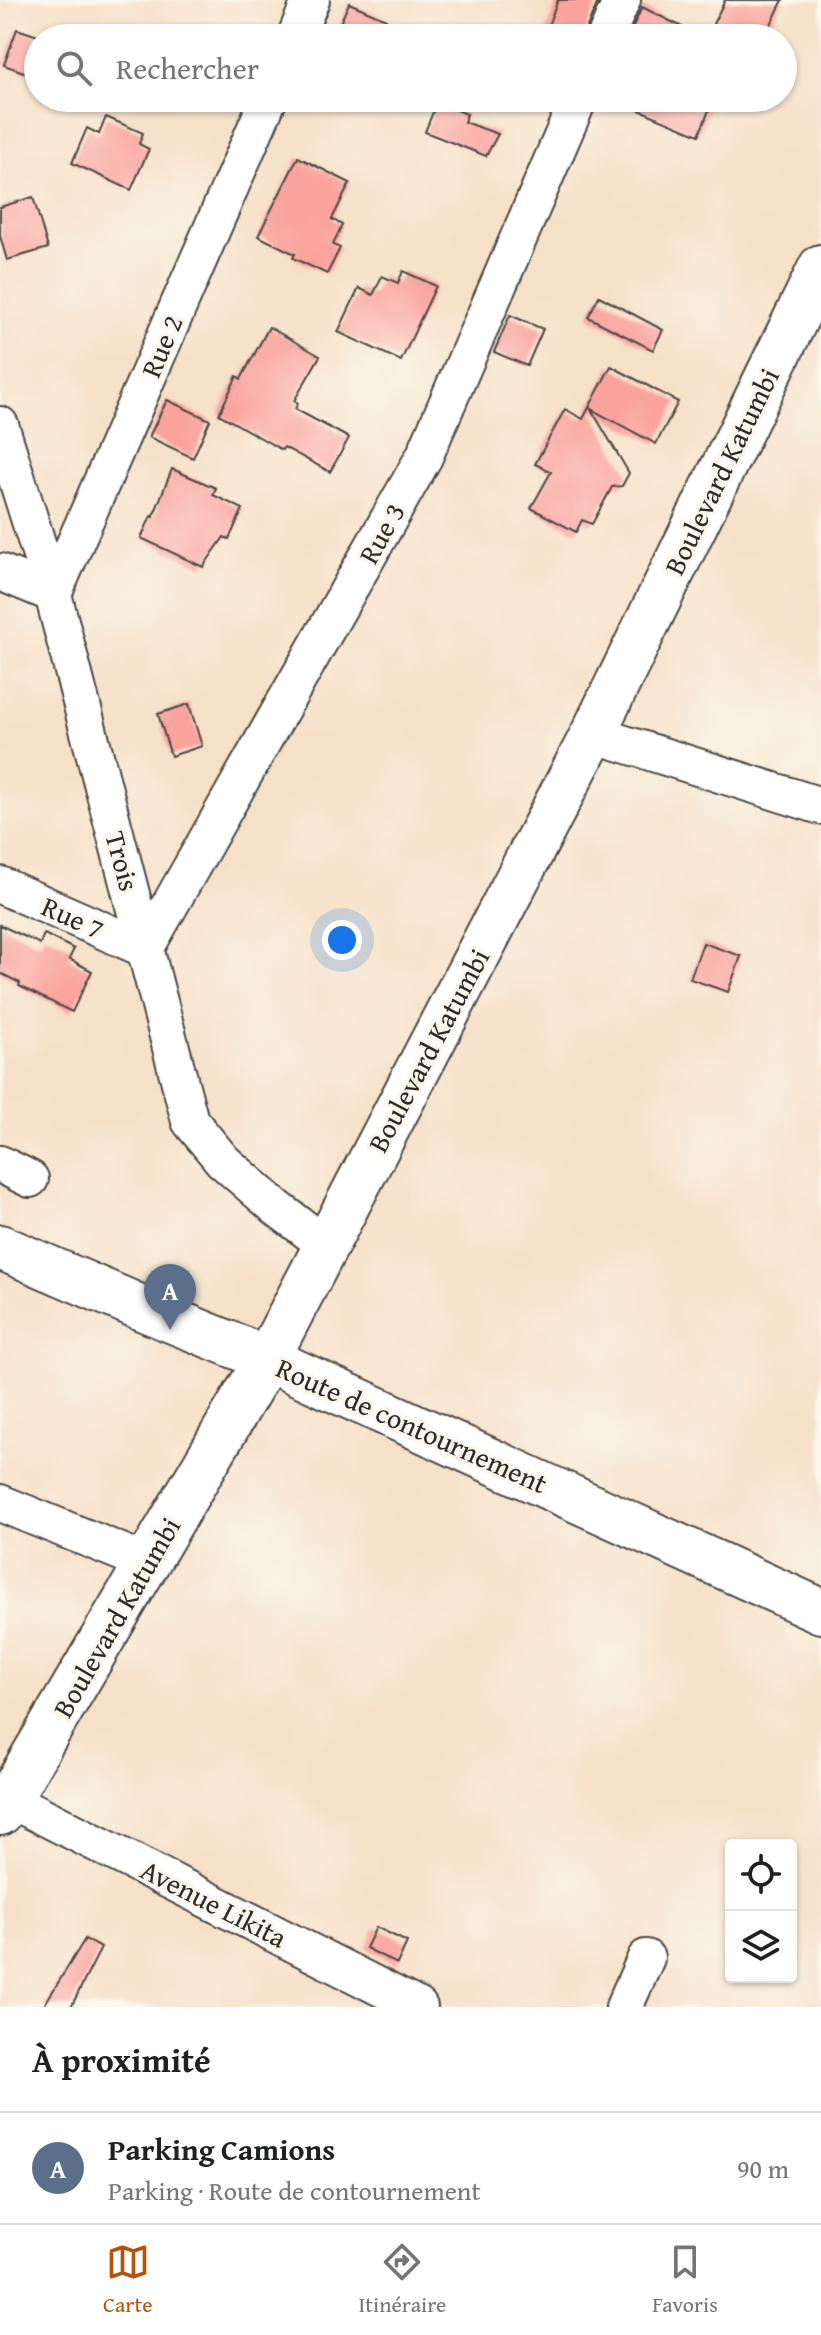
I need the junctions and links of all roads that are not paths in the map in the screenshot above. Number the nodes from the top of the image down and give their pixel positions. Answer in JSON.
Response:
{"nodes":[{"id":1,"x":311,"y":0,"type":"edge"},
{"id":2,"x":622,"y":0,"type":"edge"},
{"id":3,"x":301,"y":24,"type":"edge"},
{"id":4,"x":611,"y":24,"type":"edge"},
{"id":5,"x":263,"y":112,"type":"edge"},
{"id":6,"x":573,"y":112,"type":"edge"},
{"id":7,"x":821,"y":267,"type":"edge"},
{"id":8,"x":0,"y":425,"type":"edge"},
{"id":9,"x":0,"y":572,"type":"edge"},
{"id":10,"x":53,"y":594,"type":"junction"},
{"id":11,"x":593,"y":734,"type":"junction"},
{"id":12,"x":821,"y":806,"type":"edge"},
{"id":13,"x":0,"y":885,"type":"edge"},
{"id":14,"x":145,"y":949,"type":"junction"},
{"id":15,"x":326,"y":1245,"type":"junction"},
{"id":16,"x":0,"y":1247,"type":"edge"},
{"id":17,"x":267,"y":1359,"type":"junction"},
{"id":18,"x":0,"y":1503,"type":"edge"},
{"id":19,"x":148,"y":1563,"type":"junction"},
{"id":20,"x":821,"y":1611,"type":"edge"},
{"id":21,"x":4,"y":1806,"type":"edge"},
{"id":22,"x":646,"y":1958,"type":"dead end"},
{"id":23,"x":419,"y":2007,"type":"edge"},
{"id":24,"x":624,"y":2007,"type":"edge"}],
"edges":[{"from":1,"to":3,"type":"street"},
{"from":2,"to":4,"type":"street"},
{"from":5,"to":10,"type":"street","name":"Rue 2"},
{"from":6,"to":14,"type":"street","name":"Rue 3"},
{"from":7,"to":11,"type":"street","name":"Boulevard Katumbi"},
{"from":8,"to":10,"type":"street","name":"Trois"},
{"from":9,"to":10,"type":"street"},
{"from":10,"to":14,"type":"street","name":"Trois"},
{"from":11,"to":12,"type":"street"},
{"from":11,"to":15,"type":"street","name":"Boulevard Katumbi"},
{"from":13,"to":14,"type":"street","name":"Rue 7"},
{"from":14,"to":15,"type":"street","name":"Trois"},
{"from":15,"to":17,"type":"street","name":"Boulevard Katumbi"},
{"from":16,"to":17,"type":"street","name":"Route de contournement"},
{"from":17,"to":19,"type":"street","name":"Boulevard Katumbi"},
{"from":17,"to":20,"type":"street","name":"Route de contournement"},
{"from":18,"to":19,"type":"street"},
{"from":19,"to":21,"type":"street","name":"Boulevard Katumbi"},
{"from":21,"to":23,"type":"street","name":"Avenue Likita"},
{"from":22,"to":24,"type":"street"}]}
